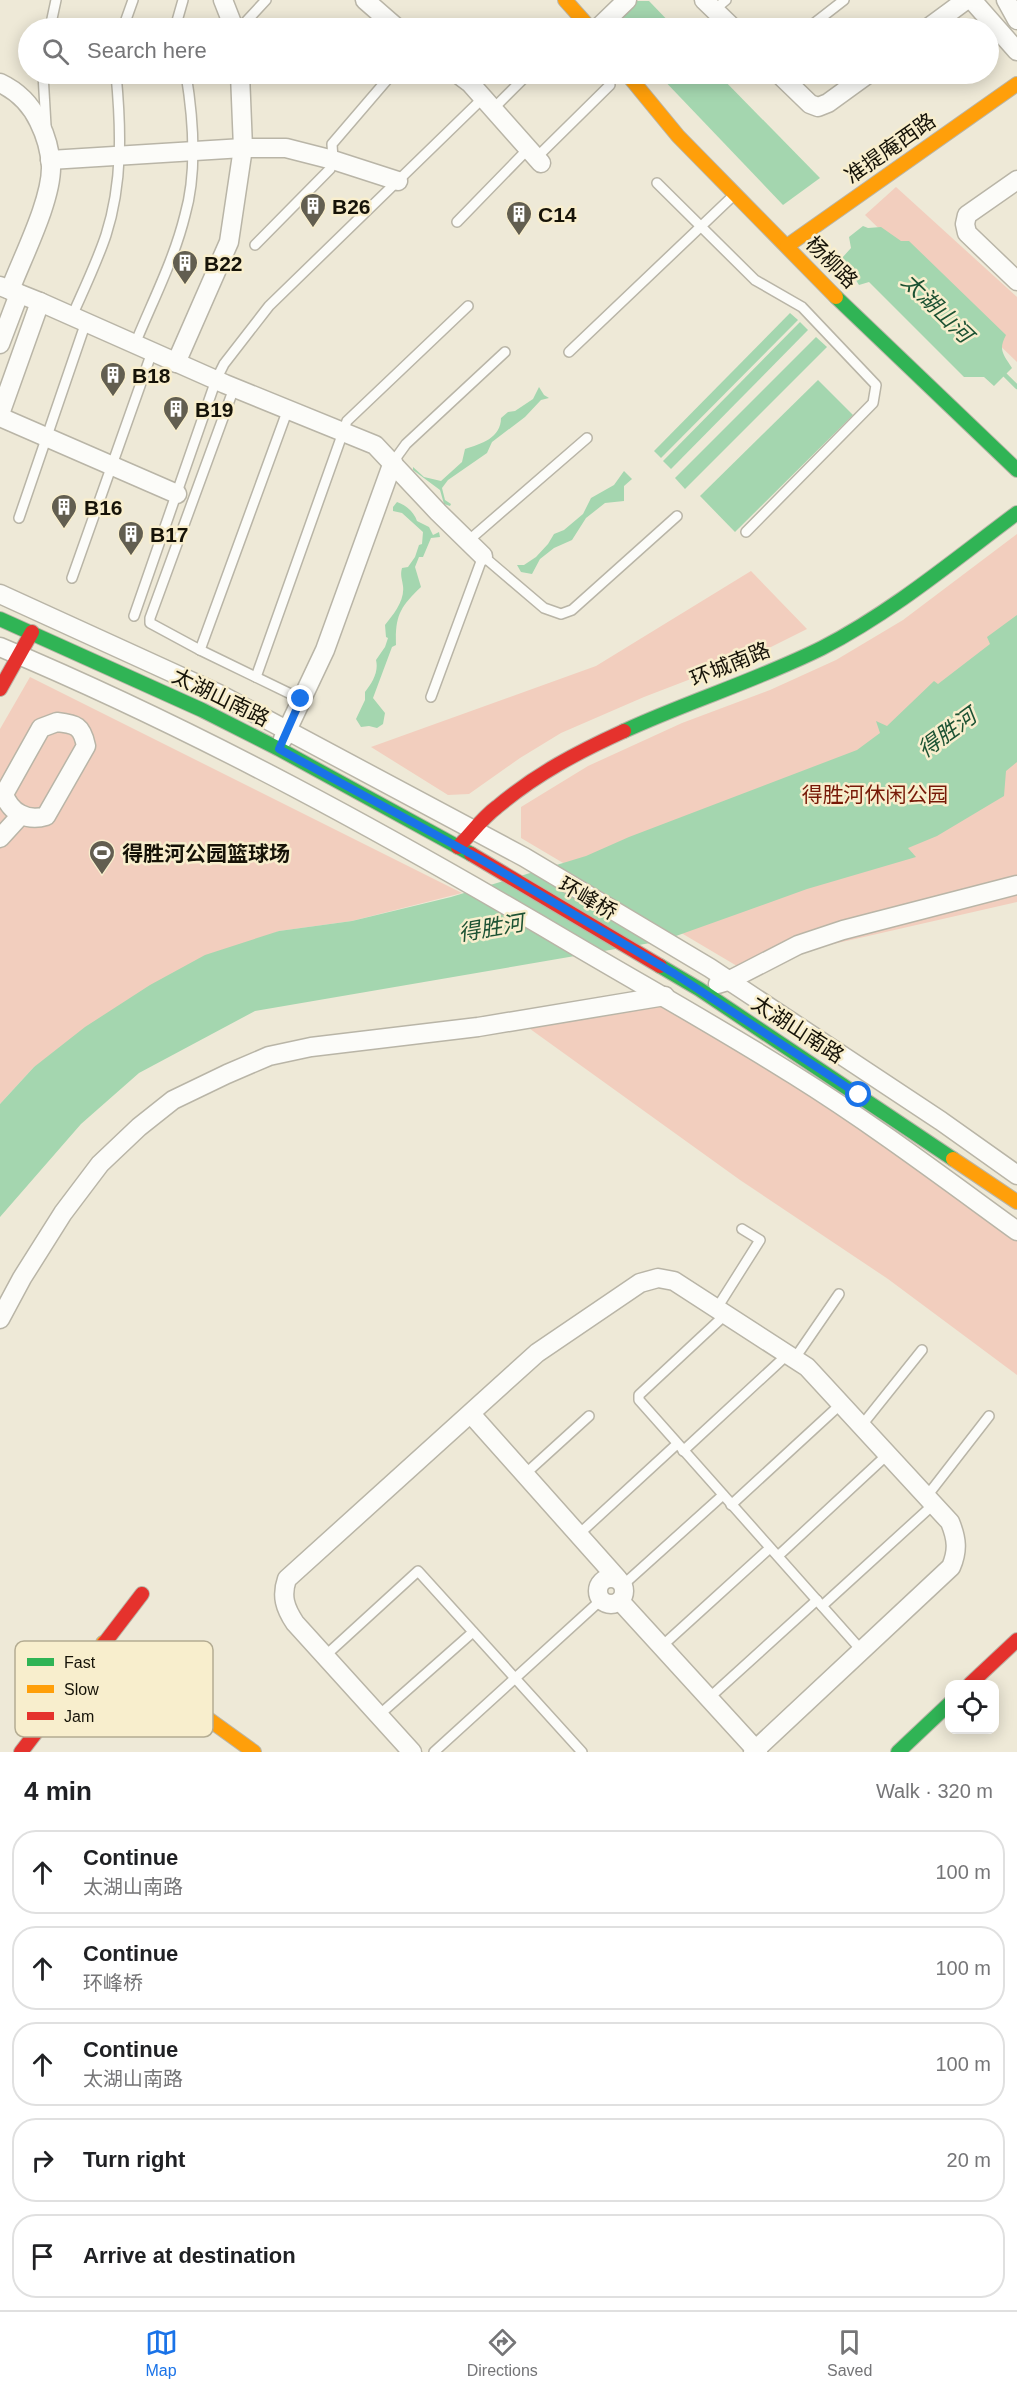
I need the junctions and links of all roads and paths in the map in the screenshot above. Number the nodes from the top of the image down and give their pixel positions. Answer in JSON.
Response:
{"nodes":[{"id":1,"x":56,"y":0,"type":"edge"},
{"id":2,"x":133,"y":0,"type":"edge"},
{"id":3,"x":183,"y":0,"type":"edge"},
{"id":4,"x":223,"y":0,"type":"edge"},
{"id":5,"x":266,"y":0,"type":"edge"},
{"id":6,"x":365,"y":0,"type":"edge"},
{"id":7,"x":565,"y":0,"type":"edge"},
{"id":8,"x":627,"y":0,"type":"edge"},
{"id":9,"x":844,"y":0,"type":"edge"},
{"id":10,"x":966,"y":0,"type":"edge"},
{"id":11,"x":972,"y":0,"type":"edge"},
{"id":12,"x":1006,"y":0,"type":"edge"},
{"id":13,"x":715,"y":3,"type":"edge"},
{"id":14,"x":52,"y":18,"type":"edge"},
{"id":15,"x":127,"y":18,"type":"edge"},
{"id":16,"x":178,"y":18,"type":"edge"},
{"id":17,"x":230,"y":18,"type":"edge"},
{"id":18,"x":249,"y":18,"type":"edge"},
{"id":19,"x":386,"y":18,"type":"edge"},
{"id":20,"x":577,"y":18,"type":"edge"},
{"id":21,"x":608,"y":18,"type":"edge"},
{"id":22,"x":726,"y":18,"type":"edge"},
{"id":23,"x":821,"y":18,"type":"edge"},
{"id":24,"x":942,"y":18,"type":"edge"},
{"id":25,"x":988,"y":18,"type":"edge"},
{"id":26,"x":1017,"y":20,"type":"edge"},
{"id":27,"x":999,"y":31,"type":"edge"},
{"id":28,"x":1017,"y":51,"type":"edge"},
{"id":29,"x":0,"y":83,"type":"edge"},
{"id":30,"x":44,"y":84,"type":"edge"},
{"id":31,"x":117,"y":84,"type":"edge"},
{"id":32,"x":187,"y":84,"type":"edge"},
{"id":33,"x":240,"y":84,"type":"edge"},
{"id":34,"x":383,"y":84,"type":"edge"},
{"id":35,"x":471,"y":84,"type":"edge"},
{"id":36,"x":515,"y":84,"type":"edge"},
{"id":37,"x":635,"y":84,"type":"edge"},
{"id":38,"x":789,"y":84,"type":"edge"},
{"id":39,"x":855,"y":84,"type":"edge"},
{"id":40,"x":1017,"y":84,"type":"edge"},
{"id":41,"x":610,"y":85,"type":"dead end"},
{"id":42,"x":488,"y":104,"type":"junction"},
{"id":43,"x":47,"y":138,"type":"junction"},
{"id":44,"x":243,"y":147,"type":"junction"},
{"id":45,"x":191,"y":151,"type":"junction"},
{"id":46,"x":120,"y":156,"type":"junction"},
{"id":47,"x":535,"y":157,"type":"junction"},
{"id":48,"x":50,"y":160,"type":"junction"},
{"id":49,"x":333,"y":160,"type":"junction"},
{"id":50,"x":1017,"y":180,"type":"edge"},
{"id":51,"x":398,"y":181,"type":"junction"},
{"id":52,"x":657,"y":183,"type":"dead end"},
{"id":53,"x":735,"y":194,"type":"junction"},
{"id":54,"x":457,"y":222,"type":"dead end"},
{"id":55,"x":700,"y":226,"type":"junction"},
{"id":56,"x":255,"y":245,"type":"dead end"},
{"id":57,"x":787,"y":246,"type":"junction"},
{"id":58,"x":1017,"y":281,"type":"edge"},
{"id":59,"x":10,"y":290,"type":"edge"},
{"id":60,"x":40,"y":302,"type":"junction"},
{"id":61,"x":468,"y":306,"type":"dead end"},
{"id":62,"x":79,"y":319,"type":"junction"},
{"id":63,"x":0,"y":344,"type":"edge"},
{"id":64,"x":143,"y":348,"type":"junction"},
{"id":65,"x":505,"y":352,"type":"dead end"},
{"id":66,"x":569,"y":352,"type":"dead end"},
{"id":67,"x":176,"y":363,"type":"junction"},
{"id":68,"x":216,"y":380,"type":"junction"},
{"id":69,"x":234,"y":388,"type":"junction"},
{"id":70,"x":288,"y":409,"type":"junction"},
{"id":71,"x":0,"y":415,"type":"edge"},
{"id":72,"x":344,"y":432,"type":"junction"},
{"id":73,"x":47,"y":437,"type":"junction"},
{"id":74,"x":586,"y":438,"type":"dead end"},
{"id":75,"x":393,"y":462,"type":"junction"},
{"id":76,"x":112,"y":465,"type":"junction"},
{"id":77,"x":1017,"y":470,"type":"edge"},
{"id":78,"x":177,"y":494,"type":"junction"},
{"id":79,"x":1017,"y":513,"type":"edge"},
{"id":80,"x":677,"y":516,"type":"dead end"},
{"id":81,"x":19,"y":518,"type":"dead end"},
{"id":82,"x":746,"y":532,"type":"dead end"},
{"id":83,"x":468,"y":541,"type":"junction"},
{"id":84,"x":483,"y":556,"type":"junction"},
{"id":85,"x":72,"y":578,"type":"dead end"},
{"id":86,"x":0,"y":594,"type":"edge"},
{"id":87,"x":134,"y":616,"type":"dead end"},
{"id":88,"x":0,"y":619,"type":"edge"},
{"id":89,"x":33,"y":632,"type":"junction"},
{"id":90,"x":0,"y":647,"type":"edge"},
{"id":91,"x":200,"y":650,"type":"junction"},
{"id":92,"x":19,"y":655,"type":"junction"},
{"id":93,"x":256,"y":677,"type":"junction"},
{"id":94,"x":0,"y":689,"type":"edge"},
{"id":95,"x":431,"y":697,"type":"dead end"},
{"id":96,"x":301,"y":699,"type":"junction"},
{"id":97,"x":288,"y":729,"type":"junction"},
{"id":98,"x":279,"y":749,"type":"junction"},
{"id":99,"x":21,"y":815,"type":"junction"},
{"id":100,"x":472,"y":829,"type":"junction"},
{"id":101,"x":0,"y":838,"type":"edge"},
{"id":102,"x":458,"y":847,"type":"junction"},
{"id":103,"x":480,"y":859,"type":"joint"},
{"id":104,"x":1017,"y":885,"type":"edge"},
{"id":105,"x":675,"y":974,"type":"joint"},
{"id":106,"x":728,"y":981,"type":"junction"},
{"id":107,"x":699,"y":989,"type":"junction"},
{"id":108,"x":662,"y":996,"type":"junction"},
{"id":109,"x":1017,"y":1175,"type":"edge"},
{"id":110,"x":1017,"y":1202,"type":"edge"},
{"id":111,"x":742,"y":1229,"type":"dead end"},
{"id":112,"x":1017,"y":1231,"type":"edge"},
{"id":113,"x":839,"y":1294,"type":"dead end"},
{"id":114,"x":721,"y":1311,"type":"junction"},
{"id":115,"x":0,"y":1319,"type":"edge"},
{"id":116,"x":922,"y":1350,"type":"dead end"},
{"id":117,"x":792,"y":1356,"type":"junction"},
{"id":118,"x":842,"y":1403,"type":"junction"},
{"id":119,"x":471,"y":1414,"type":"junction"},
{"id":120,"x":590,"y":1416,"type":"dead end"},
{"id":121,"x":989,"y":1416,"type":"dead end"},
{"id":122,"x":862,"y":1425,"type":"junction"},
{"id":123,"x":680,"y":1448,"type":"junction"},
{"id":124,"x":888,"y":1454,"type":"junction"},
{"id":125,"x":524,"y":1475,"type":"junction"},
{"id":126,"x":723,"y":1495,"type":"junction"},
{"id":127,"x":930,"y":1500,"type":"junction"},
{"id":128,"x":731,"y":1505,"type":"junction"},
{"id":129,"x":578,"y":1534,"type":"junction"},
{"id":130,"x":770,"y":1548,"type":"junction"},
{"id":131,"x":778,"y":1556,"type":"junction"},
{"id":132,"x":620,"y":1588,"type":"junction"},
{"id":133,"x":142,"y":1594,"type":"dead end"},
{"id":134,"x":601,"y":1600,"type":"joint"},
{"id":135,"x":820,"y":1603,"type":"junction"},
{"id":136,"x":473,"y":1632,"type":"junction"},
{"id":137,"x":1017,"y":1640,"type":"edge"},
{"id":138,"x":105,"y":1641,"type":"edge"},
{"id":139,"x":662,"y":1646,"type":"junction"},
{"id":140,"x":862,"y":1651,"type":"junction"},
{"id":141,"x":325,"y":1656,"type":"junction"},
{"id":142,"x":515,"y":1678,"type":"junction"},
{"id":143,"x":973,"y":1680,"type":"edge"},
{"id":144,"x":709,"y":1698,"type":"junction"},
{"id":145,"x":945,"y":1708,"type":"edge"},
{"id":146,"x":379,"y":1715,"type":"junction"},
{"id":147,"x":213,"y":1722,"type":"edge"},
{"id":148,"x":32,"y":1737,"type":"edge"},
{"id":149,"x":577,"y":1750,"type":"edge"},
{"id":150,"x":756,"y":1751,"type":"edge"},
{"id":151,"x":21,"y":1752,"type":"edge"},
{"id":152,"x":254,"y":1752,"type":"edge"},
{"id":153,"x":412,"y":1752,"type":"edge"},
{"id":154,"x":434,"y":1752,"type":"edge"},
{"id":155,"x":898,"y":1752,"type":"edge"}],
"edges":[{"from":1,"to":14,"type":"lane"},
{"from":2,"to":15,"type":"lane"},
{"from":3,"to":16,"type":"lane"},
{"from":4,"to":17,"type":"street"},
{"from":5,"to":18,"type":"lane"},
{"from":6,"to":19,"type":"street"},
{"from":7,"to":20,"type":"main road"},
{"from":8,"to":21,"type":"street"},
{"from":9,"to":23,"type":"lane"},
{"from":10,"to":24,"type":"street"},
{"from":11,"to":25,"type":"street"},
{"from":12,"to":26,"type":"street"},
{"from":13,"to":22,"type":"street"},
{"from":27,"to":28,"type":"street"},
{"from":29,"to":43,"type":"street"},
{"from":30,"to":43,"type":"lane"},
{"from":31,"to":46,"type":"lane"},
{"from":32,"to":45,"type":"lane"},
{"from":33,"to":44,"type":"street"},
{"from":34,"to":49,"type":"lane"},
{"from":35,"to":42,"type":"street"},
{"from":36,"to":42,"type":"lane"},
{"from":37,"to":53,"type":"main road","name":"杨柳路"},
{"from":38,"to":39,"type":"street"},
{"from":40,"to":57,"type":"main road","name":"准提庵西路"},
{"from":41,"to":47,"type":"lane"},
{"from":42,"to":47,"type":"street"},
{"from":42,"to":51,"type":"lane"},
{"from":43,"to":48,"type":"street"},
{"from":44,"to":45,"type":"street"},
{"from":44,"to":49,"type":"street"},
{"from":44,"to":67,"type":"street"},
{"from":45,"to":46,"type":"street"},
{"from":45,"to":64,"type":"lane"},
{"from":46,"to":48,"type":"street"},
{"from":46,"to":62,"type":"lane"},
{"from":47,"to":54,"type":"lane"},
{"from":48,"to":59,"type":"street"},
{"from":49,"to":51,"type":"street"},
{"from":49,"to":56,"type":"lane"},
{"from":50,"to":58,"type":"street"},
{"from":51,"to":68,"type":"lane"},
{"from":52,"to":55,"type":"lane"},
{"from":53,"to":55,"type":"lane"},
{"from":53,"to":57,"type":"main road","name":"杨柳路"},
{"from":55,"to":66,"type":"lane"},
{"from":55,"to":82,"type":"lane"},
{"from":57,"to":77,"type":"main road","name":"杨柳路"},
{"from":59,"to":60,"type":"street"},
{"from":59,"to":63,"type":"street"},
{"from":60,"to":62,"type":"street"},
{"from":60,"to":71,"type":"street"},
{"from":61,"to":72,"type":"lane"},
{"from":62,"to":64,"type":"street"},
{"from":62,"to":73,"type":"lane"},
{"from":64,"to":67,"type":"street"},
{"from":64,"to":76,"type":"lane"},
{"from":65,"to":75,"type":"lane"},
{"from":67,"to":68,"type":"street"},
{"from":68,"to":69,"type":"street"},
{"from":68,"to":78,"type":"lane"},
{"from":69,"to":70,"type":"street"},
{"from":69,"to":91,"type":"lane"},
{"from":70,"to":72,"type":"street"},
{"from":70,"to":91,"type":"lane"},
{"from":71,"to":73,"type":"street"},
{"from":72,"to":75,"type":"street"},
{"from":72,"to":93,"type":"lane"},
{"from":73,"to":76,"type":"street"},
{"from":73,"to":81,"type":"lane"},
{"from":74,"to":83,"type":"lane"},
{"from":75,"to":83,"type":"street"},
{"from":75,"to":96,"type":"street"},
{"from":76,"to":78,"type":"street"},
{"from":76,"to":85,"type":"lane"},
{"from":78,"to":87,"type":"lane"},
{"from":79,"to":100,"type":"main road","name":"环城南路"},
{"from":80,"to":84,"type":"lane"},
{"from":83,"to":84,"type":"street"},
{"from":84,"to":95,"type":"lane"},
{"from":86,"to":97,"type":"street"},
{"from":88,"to":89,"type":"main road","name":"太湖山南路"},
{"from":89,"to":92,"type":"main road"},
{"from":89,"to":98,"type":"main road","name":"太湖山南路"},
{"from":90,"to":92,"type":"street"},
{"from":91,"to":93,"type":"lane"},
{"from":92,"to":94,"type":"main road"},
{"from":92,"to":108,"type":"street"},
{"from":93,"to":96,"type":"lane"},
{"from":96,"to":97,"type":"street"},
{"from":97,"to":98,"type":"street"},
{"from":97,"to":100,"type":"street"},
{"from":98,"to":102,"type":"main road","name":"太湖山南路"},
{"from":99,"to":99,"type":"street"},
{"from":99,"to":101,"type":"street"},
{"from":100,"to":102,"type":"main road","name":"环城南路"},
{"from":100,"to":106,"type":"street"},
{"from":102,"to":103,"type":"main road","name":"太湖山南路"},
{"from":103,"to":105,"type":"main road","name":"环峰桥"},
{"from":104,"to":106,"type":"street"},
{"from":105,"to":107,"type":"main road","name":"太湖山南路"},
{"from":106,"to":107,"type":"street"},
{"from":106,"to":109,"type":"street"},
{"from":107,"to":108,"type":"street"},
{"from":107,"to":110,"type":"main road","name":"太湖山南路"},
{"from":108,"to":112,"type":"street"},
{"from":108,"to":115,"type":"street"},
{"from":111,"to":114,"type":"lane"},
{"from":113,"to":117,"type":"lane"},
{"from":114,"to":117,"type":"street"},
{"from":114,"to":119,"type":"street"},
{"from":114,"to":123,"type":"lane"},
{"from":116,"to":122,"type":"lane"},
{"from":117,"to":118,"type":"street"},
{"from":117,"to":123,"type":"lane"},
{"from":118,"to":122,"type":"street"},
{"from":118,"to":128,"type":"lane"},
{"from":119,"to":125,"type":"street"},
{"from":119,"to":141,"type":"street"},
{"from":120,"to":125,"type":"lane"},
{"from":121,"to":127,"type":"lane"},
{"from":122,"to":124,"type":"street"},
{"from":123,"to":126,"type":"lane"},
{"from":123,"to":129,"type":"lane"},
{"from":124,"to":127,"type":"street"},
{"from":124,"to":131,"type":"lane"},
{"from":125,"to":129,"type":"street"},
{"from":126,"to":128,"type":"lane"},
{"from":126,"to":132,"type":"lane"},
{"from":127,"to":135,"type":"lane"},
{"from":127,"to":140,"type":"street"},
{"from":128,"to":130,"type":"lane"},
{"from":129,"to":132,"type":"street"},
{"from":130,"to":131,"type":"lane"},
{"from":130,"to":139,"type":"lane"},
{"from":131,"to":135,"type":"lane"},
{"from":132,"to":134,"type":"street"},
{"from":132,"to":139,"type":"street"},
{"from":133,"to":138,"type":"main road"},
{"from":134,"to":142,"type":"lane"},
{"from":135,"to":140,"type":"lane"},
{"from":135,"to":144,"type":"lane"},
{"from":136,"to":141,"type":"lane"},
{"from":136,"to":142,"type":"lane"},
{"from":136,"to":146,"type":"lane"},
{"from":137,"to":143,"type":"main road"},
{"from":139,"to":144,"type":"street"},
{"from":140,"to":150,"type":"street"},
{"from":141,"to":146,"type":"street"},
{"from":142,"to":149,"type":"lane"},
{"from":142,"to":154,"type":"lane"},
{"from":144,"to":150,"type":"street"},
{"from":145,"to":155,"type":"main road"},
{"from":146,"to":153,"type":"street"},
{"from":147,"to":152,"type":"main road"},
{"from":148,"to":151,"type":"main road"}]}
